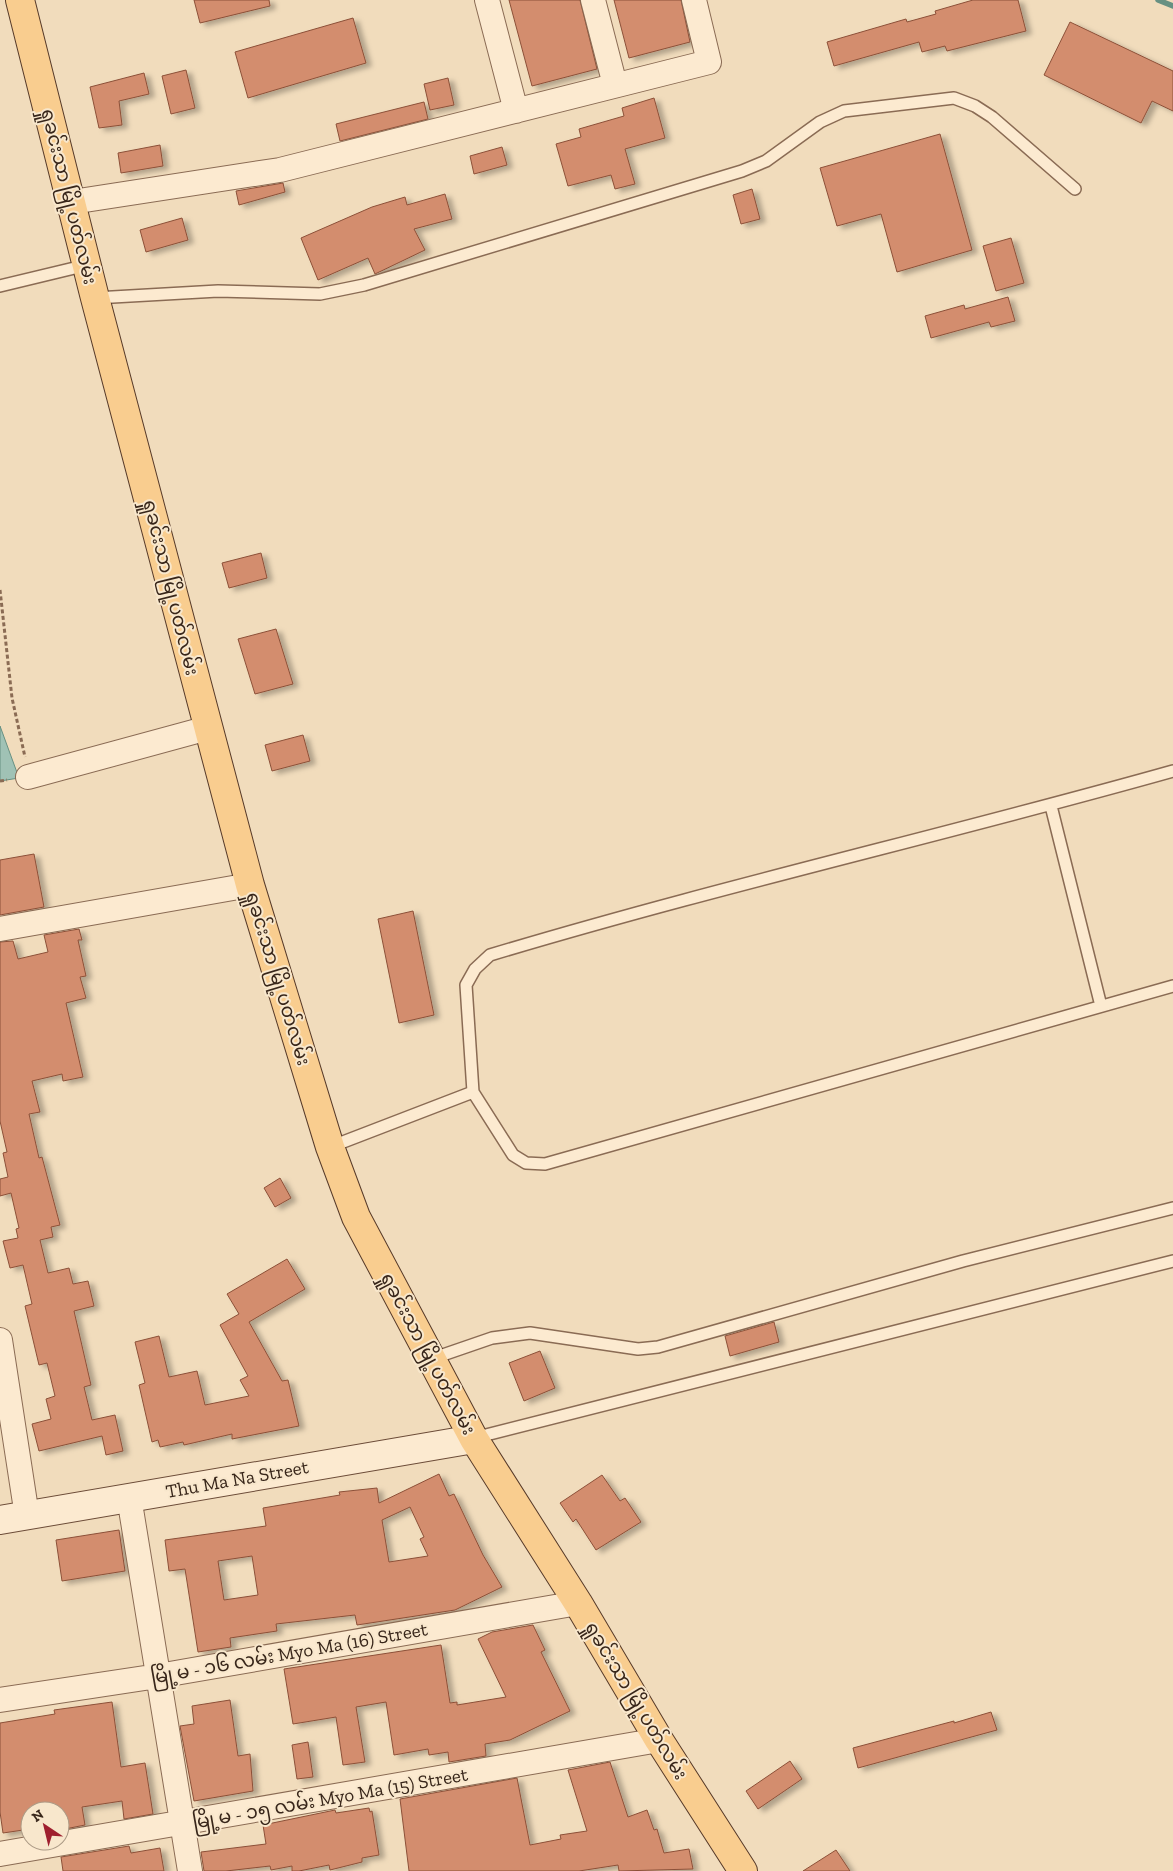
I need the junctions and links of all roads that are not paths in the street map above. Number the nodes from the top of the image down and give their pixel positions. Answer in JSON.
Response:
{"nodes":[{"id":1,"x":20,"y":0,"type":"edge"},
{"id":2,"x":487,"y":0,"type":"edge"},
{"id":3,"x":593,"y":0,"type":"edge"},
{"id":4,"x":694,"y":0,"type":"edge"},
{"id":5,"x":616,"y":85,"type":"junction"},
{"id":6,"x":516,"y":110,"type":"junction"},
{"id":7,"x":1075,"y":189,"type":"dead end"},
{"id":8,"x":72,"y":202,"type":"junction"},
{"id":9,"x":87,"y":265,"type":"junction"},
{"id":10,"x":0,"y":286,"type":"edge"},
{"id":11,"x":95,"y":298,"type":"junction"},
{"id":12,"x":208,"y":728,"type":"junction"},
{"id":13,"x":1173,"y":771,"type":"edge"},
{"id":14,"x":28,"y":777,"type":"road end"},
{"id":15,"x":1051,"y":806,"type":"junction"},
{"id":16,"x":250,"y":885,"type":"junction"},
{"id":17,"x":0,"y":929,"type":"edge"},
{"id":18,"x":1173,"y":986,"type":"edge"},
{"id":19,"x":1101,"y":1006,"type":"junction"},
{"id":20,"x":473,"y":1092,"type":"junction"},
{"id":21,"x":330,"y":1147,"type":"junction"},
{"id":22,"x":1173,"y":1208,"type":"edge"},
{"id":23,"x":1173,"y":1261,"type":"edge"},
{"id":24,"x":0,"y":1340,"type":"edge"},
{"id":25,"x":431,"y":1359,"type":"junction"},
{"id":26,"x":474,"y":1439,"type":"junction"},
{"id":27,"x":129,"y":1497,"type":"junction"},
{"id":28,"x":26,"y":1516,"type":"junction"},
{"id":29,"x":0,"y":1520,"type":"edge"},
{"id":30,"x":578,"y":1603,"type":"junction"},
{"id":31,"x":158,"y":1676,"type":"junction"},
{"id":32,"x":0,"y":1700,"type":"edge"},
{"id":33,"x":659,"y":1740,"type":"junction"},
{"id":34,"x":182,"y":1823,"type":"junction"},
{"id":35,"x":0,"y":1854,"type":"edge"},
{"id":36,"x":190,"y":1871,"type":"edge"},
{"id":37,"x":743,"y":1871,"type":"edge"}],
"edges":[{"from":1,"to":8,"type":"main road","name":"ရှုခင်းသာ မြို့ပတ်လမ်း"},
{"from":2,"to":6,"type":"street"},
{"from":3,"to":5,"type":"street"},
{"from":4,"to":5,"type":"street"},
{"from":5,"to":6,"type":"street"},
{"from":6,"to":8,"type":"street"},
{"from":7,"to":11,"type":"lane"},
{"from":8,"to":9,"type":"main road","name":"ရှုခင်းသာ မြို့ပတ်လမ်း"},
{"from":9,"to":10,"type":"lane"},
{"from":9,"to":11,"type":"main road","name":"ရှုခင်းသာ မြို့ပတ်လမ်း"},
{"from":11,"to":12,"type":"main road","name":"ရှုခင်းသာ မြို့ပတ်လမ်း"},
{"from":12,"to":14,"type":"street"},
{"from":12,"to":16,"type":"main road","name":"ရှုခင်းသာ မြို့ပတ်လမ်း"},
{"from":13,"to":15,"type":"lane"},
{"from":15,"to":19,"type":"lane"},
{"from":15,"to":20,"type":"lane"},
{"from":16,"to":17,"type":"street"},
{"from":16,"to":21,"type":"main road","name":"ရှုခင်းသာ မြို့ပတ်လမ်း"},
{"from":18,"to":19,"type":"lane"},
{"from":19,"to":20,"type":"lane"},
{"from":20,"to":21,"type":"lane"},
{"from":21,"to":25,"type":"main road","name":"ရှုခင်းသာ မြို့ပတ်လမ်း"},
{"from":22,"to":25,"type":"lane"},
{"from":23,"to":26,"type":"lane"},
{"from":24,"to":28,"type":"street"},
{"from":25,"to":26,"type":"main road","name":"ရှုခင်းသာ မြို့ပတ်လမ်း"},
{"from":26,"to":27,"type":"street","name":"Thu Ma Na Street"},
{"from":26,"to":30,"type":"main road","name":"ရှုခင်းသာ မြို့ပတ်လမ်း"},
{"from":27,"to":28,"type":"street","name":"Thu Ma Na Street"},
{"from":27,"to":31,"type":"street"},
{"from":28,"to":29,"type":"street","name":"Thu Ma Na Street"},
{"from":30,"to":31,"type":"street","name":"မြို့မ - ၁၆ လမ်း Myo Ma (16) Street"},
{"from":30,"to":33,"type":"main road","name":"ရှုခင်းသာ မြို့ပတ်လမ်း"},
{"from":31,"to":32,"type":"street","name":"မြို့မ - ၁၆ လမ်း Myo Ma (16) Street"},
{"from":31,"to":34,"type":"street"},
{"from":33,"to":34,"type":"street","name":"မြို့မ - ၁၅ လမ်း Myo Ma (15) Street"},
{"from":33,"to":37,"type":"main road","name":"ရှုခင်းသာ မြို့ပတ်လမ်း"},
{"from":34,"to":35,"type":"street","name":"မြို့မ - ၁၅ လမ်း Myo Ma (15) Street"},
{"from":34,"to":36,"type":"street"}]}
